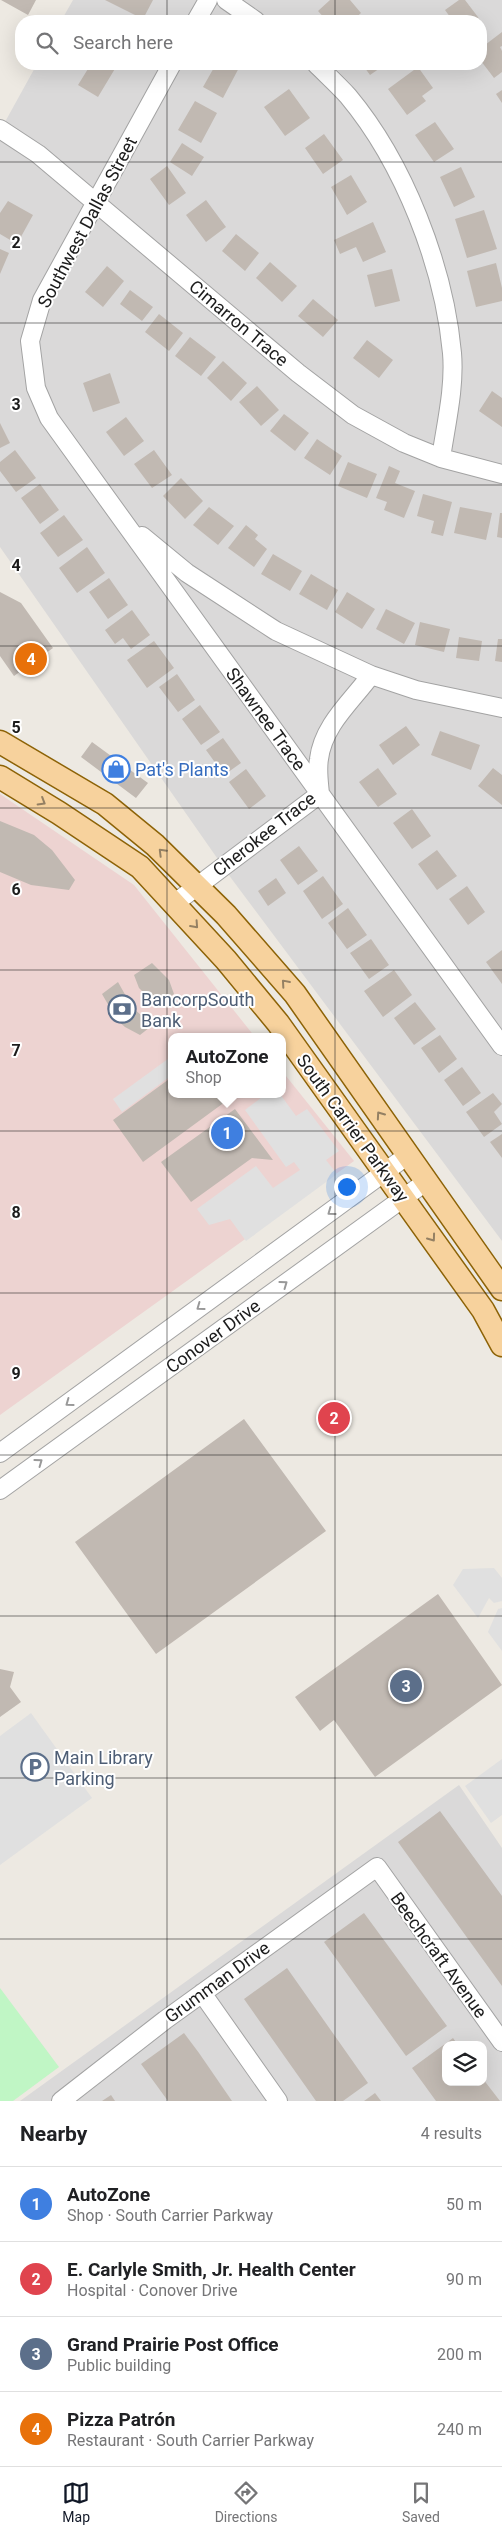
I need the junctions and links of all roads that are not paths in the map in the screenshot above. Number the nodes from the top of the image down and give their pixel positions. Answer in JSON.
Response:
{"nodes":[{"id":1,"x":208,"y":0,"type":"edge"},
{"id":2,"x":226,"y":0,"type":"edge"},
{"id":3,"x":199,"y":15,"type":"edge"},
{"id":4,"x":247,"y":15,"type":"edge"},
{"id":5,"x":169,"y":70,"type":"edge"},
{"id":6,"x":322,"y":70,"type":"edge"},
{"id":7,"x":0,"y":129,"type":"edge"},
{"id":8,"x":95,"y":201,"type":"junction"},
{"id":9,"x":36,"y":388,"type":"joint"},
{"id":10,"x":441,"y":458,"type":"junction"},
{"id":11,"x":502,"y":474,"type":"edge"},
{"id":12,"x":124,"y":522,"type":"junction"},
{"id":13,"x":371,"y":675,"type":"junction"},
{"id":14,"x":502,"y":708,"type":"edge"},
{"id":15,"x":0,"y":742,"type":"edge"},
{"id":16,"x":0,"y":777,"type":"edge"},
{"id":17,"x":320,"y":794,"type":"junction"},
{"id":18,"x":197,"y":886,"type":"junction"},
{"id":19,"x":175,"y":903,"type":"junction"},
{"id":20,"x":285,"y":1033,"type":"edge"},
{"id":21,"x":286,"y":1034,"type":"edge"},
{"id":22,"x":502,"y":1046,"type":"edge"},
{"id":23,"x":408,"y":1154,"type":"junction"},
{"id":24,"x":385,"y":1173,"type":"junction"},
{"id":25,"x":427,"y":1181,"type":"junction"},
{"id":26,"x":403,"y":1198,"type":"junction"},
{"id":27,"x":502,"y":1288,"type":"edge"},
{"id":28,"x":502,"y":1345,"type":"edge"},
{"id":29,"x":0,"y":1453,"type":"edge"},
{"id":30,"x":0,"y":1490,"type":"edge"},
{"id":31,"x":377,"y":1867,"type":"joint"},
{"id":32,"x":202,"y":1993,"type":"junction"},
{"id":33,"x":502,"y":2042,"type":"edge"},
{"id":34,"x":61,"y":2101,"type":"edge"},
{"id":35,"x":278,"y":2101,"type":"edge"}],
"edges":[{"from":1,"to":3,"type":"street"},
{"from":2,"to":4,"type":"street"},
{"from":5,"to":8,"type":"street","name":"Southwest Dallas Street"},
{"from":6,"to":10,"type":"street"},
{"from":7,"to":8,"type":"street","name":"Cimarron Trace"},
{"from":8,"to":9,"type":"street","name":"Southwest Dallas Street"},
{"from":8,"to":10,"type":"street","name":"Cimarron Trace"},
{"from":9,"to":12,"type":"street","name":"Shawnee Trace"},
{"from":10,"to":11,"type":"street","name":"Cimarron Trace"},
{"from":12,"to":13,"type":"street"},
{"from":12,"to":17,"type":"street","name":"Shawnee Trace"},
{"from":13,"to":14,"type":"street"},
{"from":13,"to":17,"type":"street","name":"Cherokee Trace"},
{"from":18,"to":15,"type":"main road","name":"South Carrier Parkway","one_way":true},
{"from":16,"to":19,"type":"main road","name":"South Carrier Parkway","one_way":true},
{"from":17,"to":18,"type":"street","name":"Cherokee Trace"},
{"from":17,"to":22,"type":"street","name":"Shawnee Trace"},
{"from":18,"to":19,"type":"street","name":"Cherokee Trace"},
{"from":23,"to":18,"type":"main road","name":"South Carrier Parkway","one_way":true},
{"from":19,"to":20,"type":"main road","name":"South Carrier Parkway","one_way":true},
{"from":21,"to":24,"type":"main road","name":"South Carrier Parkway","one_way":true},
{"from":23,"to":24,"type":"street","name":"Conover Drive"},
{"from":23,"to":25,"type":"main road","name":"South Carrier Parkway"},
{"from":24,"to":26,"type":"main road","name":"South Carrier Parkway"},
{"from":24,"to":29,"type":"street","name":"Conover Drive","one_way":true},
{"from":25,"to":26,"type":"street","name":"Conover Drive"},
{"from":25,"to":27,"type":"main road","name":"South Carrier Parkway"},
{"from":26,"to":28,"type":"main road","name":"South Carrier Parkway","one_way":true},
{"from":30,"to":26,"type":"street","name":"Conover Drive","one_way":true},
{"from":31,"to":32,"type":"street","name":"Grumman Drive"},
{"from":31,"to":33,"type":"street","name":"Beechcraft Avenue"},
{"from":32,"to":34,"type":"street","name":"Grumman Drive"},
{"from":32,"to":35,"type":"street"}]}
